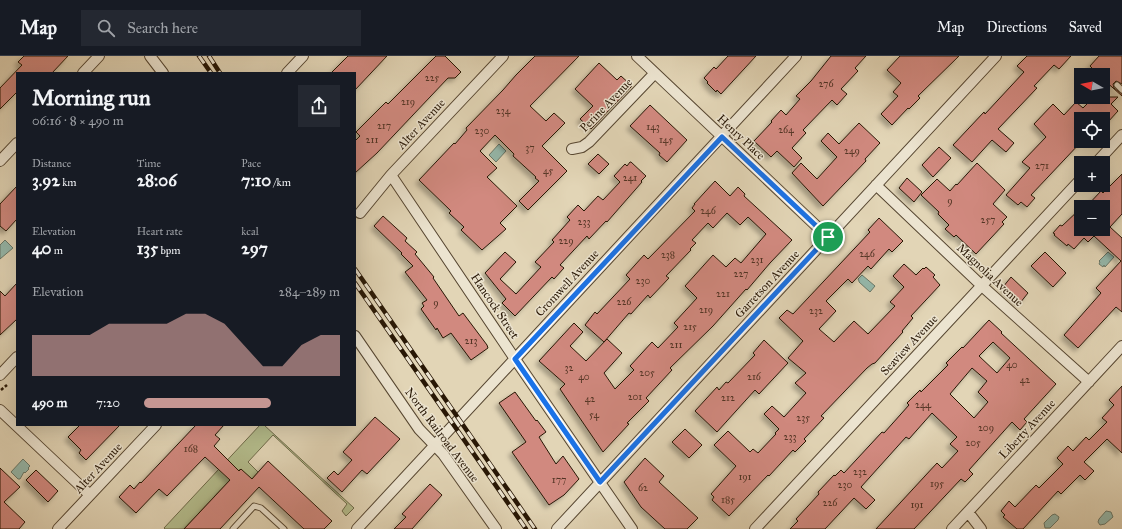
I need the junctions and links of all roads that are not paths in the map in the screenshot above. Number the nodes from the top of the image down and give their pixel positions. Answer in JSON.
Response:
{"nodes":[{"id":1,"x":99,"y":56,"type":"edge"},
{"id":2,"x":150,"y":56,"type":"edge"},
{"id":3,"x":303,"y":56,"type":"edge"},
{"id":4,"x":503,"y":56,"type":"edge"},
{"id":5,"x":637,"y":56,"type":"edge"},
{"id":6,"x":796,"y":56,"type":"edge"},
{"id":7,"x":996,"y":56,"type":"edge"},
{"id":8,"x":84,"y":72,"type":"edge"},
{"id":9,"x":162,"y":72,"type":"edge"},
{"id":10,"x":288,"y":72,"type":"edge"},
{"id":11,"x":655,"y":73,"type":"junction"},
{"id":12,"x":1117,"y":85,"type":"dead end"},
{"id":13,"x":1122,"y":90,"type":"edge"},
{"id":14,"x":1122,"y":135,"type":"edge"},
{"id":15,"x":722,"y":137,"type":"junction"},
{"id":16,"x":16,"y":144,"type":"edge"},
{"id":17,"x":572,"y":148,"type":"dead end"},
{"id":18,"x":1102,"y":156,"type":"edge"},
{"id":19,"x":0,"y":161,"type":"edge"},
{"id":20,"x":391,"y":175,"type":"junction"},
{"id":21,"x":876,"y":185,"type":"junction"},
{"id":22,"x":1074,"y":187,"type":"edge"},
{"id":23,"x":360,"y":213,"type":"dead end"},
{"id":24,"x":828,"y":237,"type":"junction"},
{"id":25,"x":982,"y":286,"type":"junction"},
{"id":26,"x":356,"y":337,"type":"edge"},
{"id":27,"x":1122,"y":346,"type":"edge"},
{"id":28,"x":16,"y":358,"type":"edge"},
{"id":29,"x":515,"y":359,"type":"junction"},
{"id":30,"x":0,"y":375,"type":"edge"},
{"id":31,"x":1089,"y":382,"type":"junction"},
{"id":32,"x":0,"y":410,"type":"edge"},
{"id":33,"x":16,"y":425,"type":"edge"},
{"id":34,"x":17,"y":426,"type":"edge"},
{"id":35,"x":155,"y":426,"type":"edge"},
{"id":36,"x":435,"y":445,"type":"junction"},
{"id":37,"x":600,"y":482,"type":"junction"},
{"id":38,"x":90,"y":495,"type":"junction"},
{"id":39,"x":968,"y":512,"type":"junction"},
{"id":40,"x":58,"y":529,"type":"edge"},
{"id":41,"x":233,"y":529,"type":"edge"},
{"id":42,"x":284,"y":529,"type":"edge"},
{"id":43,"x":357,"y":529,"type":"edge"},
{"id":44,"x":496,"y":529,"type":"edge"},
{"id":45,"x":556,"y":529,"type":"edge"},
{"id":46,"x":632,"y":529,"type":"edge"},
{"id":47,"x":755,"y":529,"type":"edge"},
{"id":48,"x":952,"y":529,"type":"edge"},
{"id":49,"x":981,"y":529,"type":"edge"}],
"edges":[{"from":1,"to":8,"type":"street"},
{"from":2,"to":9,"type":"street"},
{"from":3,"to":10,"type":"street"},
{"from":4,"to":20,"type":"street","name":"Alter Avenue"},
{"from":5,"to":11,"type":"street","name":"Henry Place"},
{"from":6,"to":15,"type":"street","name":"Cromwell Avenue"},
{"from":7,"to":21,"type":"street","name":"Garretson Avenue"},
{"from":11,"to":15,"type":"street","name":"Henry Place"},
{"from":11,"to":17,"type":"street","name":"Perine Avenue"},
{"from":12,"to":13,"type":"lane"},
{"from":14,"to":18,"type":"street"},
{"from":15,"to":24,"type":"street","name":"Henry Place"},
{"from":15,"to":29,"type":"street","name":"Cromwell Avenue"},
{"from":16,"to":19,"type":"street"},
{"from":20,"to":23,"type":"street","name":"Alter Avenue"},
{"from":20,"to":29,"type":"street","name":"Hancock Street"},
{"from":21,"to":24,"type":"street","name":"Garretson Avenue"},
{"from":21,"to":25,"type":"street","name":"Magnolia Avenue"},
{"from":22,"to":25,"type":"street","name":"Seaview Avenue"},
{"from":24,"to":37,"type":"street","name":"Garretson Avenue"},
{"from":25,"to":31,"type":"street","name":"Magnolia Avenue"},
{"from":25,"to":47,"type":"street","name":"Seaview Avenue"},
{"from":26,"to":36,"type":"street","name":"North Railroad Avenue"},
{"from":27,"to":31,"type":"street","name":"Liberty Avenue"},
{"from":28,"to":30,"type":"street"},
{"from":29,"to":36,"type":"street","name":"Cromwell Avenue"},
{"from":29,"to":37,"type":"street","name":"Hancock Street"},
{"from":31,"to":39,"type":"street","name":"Liberty Avenue"},
{"from":32,"to":33,"type":"street"},
{"from":34,"to":38,"type":"street"},
{"from":35,"to":38,"type":"street","name":"Alter Avenue"},
{"from":36,"to":43,"type":"street","name":"Cromwell Avenue"},
{"from":36,"to":44,"type":"street","name":"North Railroad Avenue"},
{"from":37,"to":45,"type":"street","name":"Garretson Avenue"},
{"from":37,"to":46,"type":"street","name":"Hancock Street"},
{"from":38,"to":40,"type":"street","name":"Alter Avenue"},
{"from":39,"to":48,"type":"street","name":"Liberty Avenue"},
{"from":39,"to":49,"type":"street"},
{"from":41,"to":42,"type":"lane"}]}
